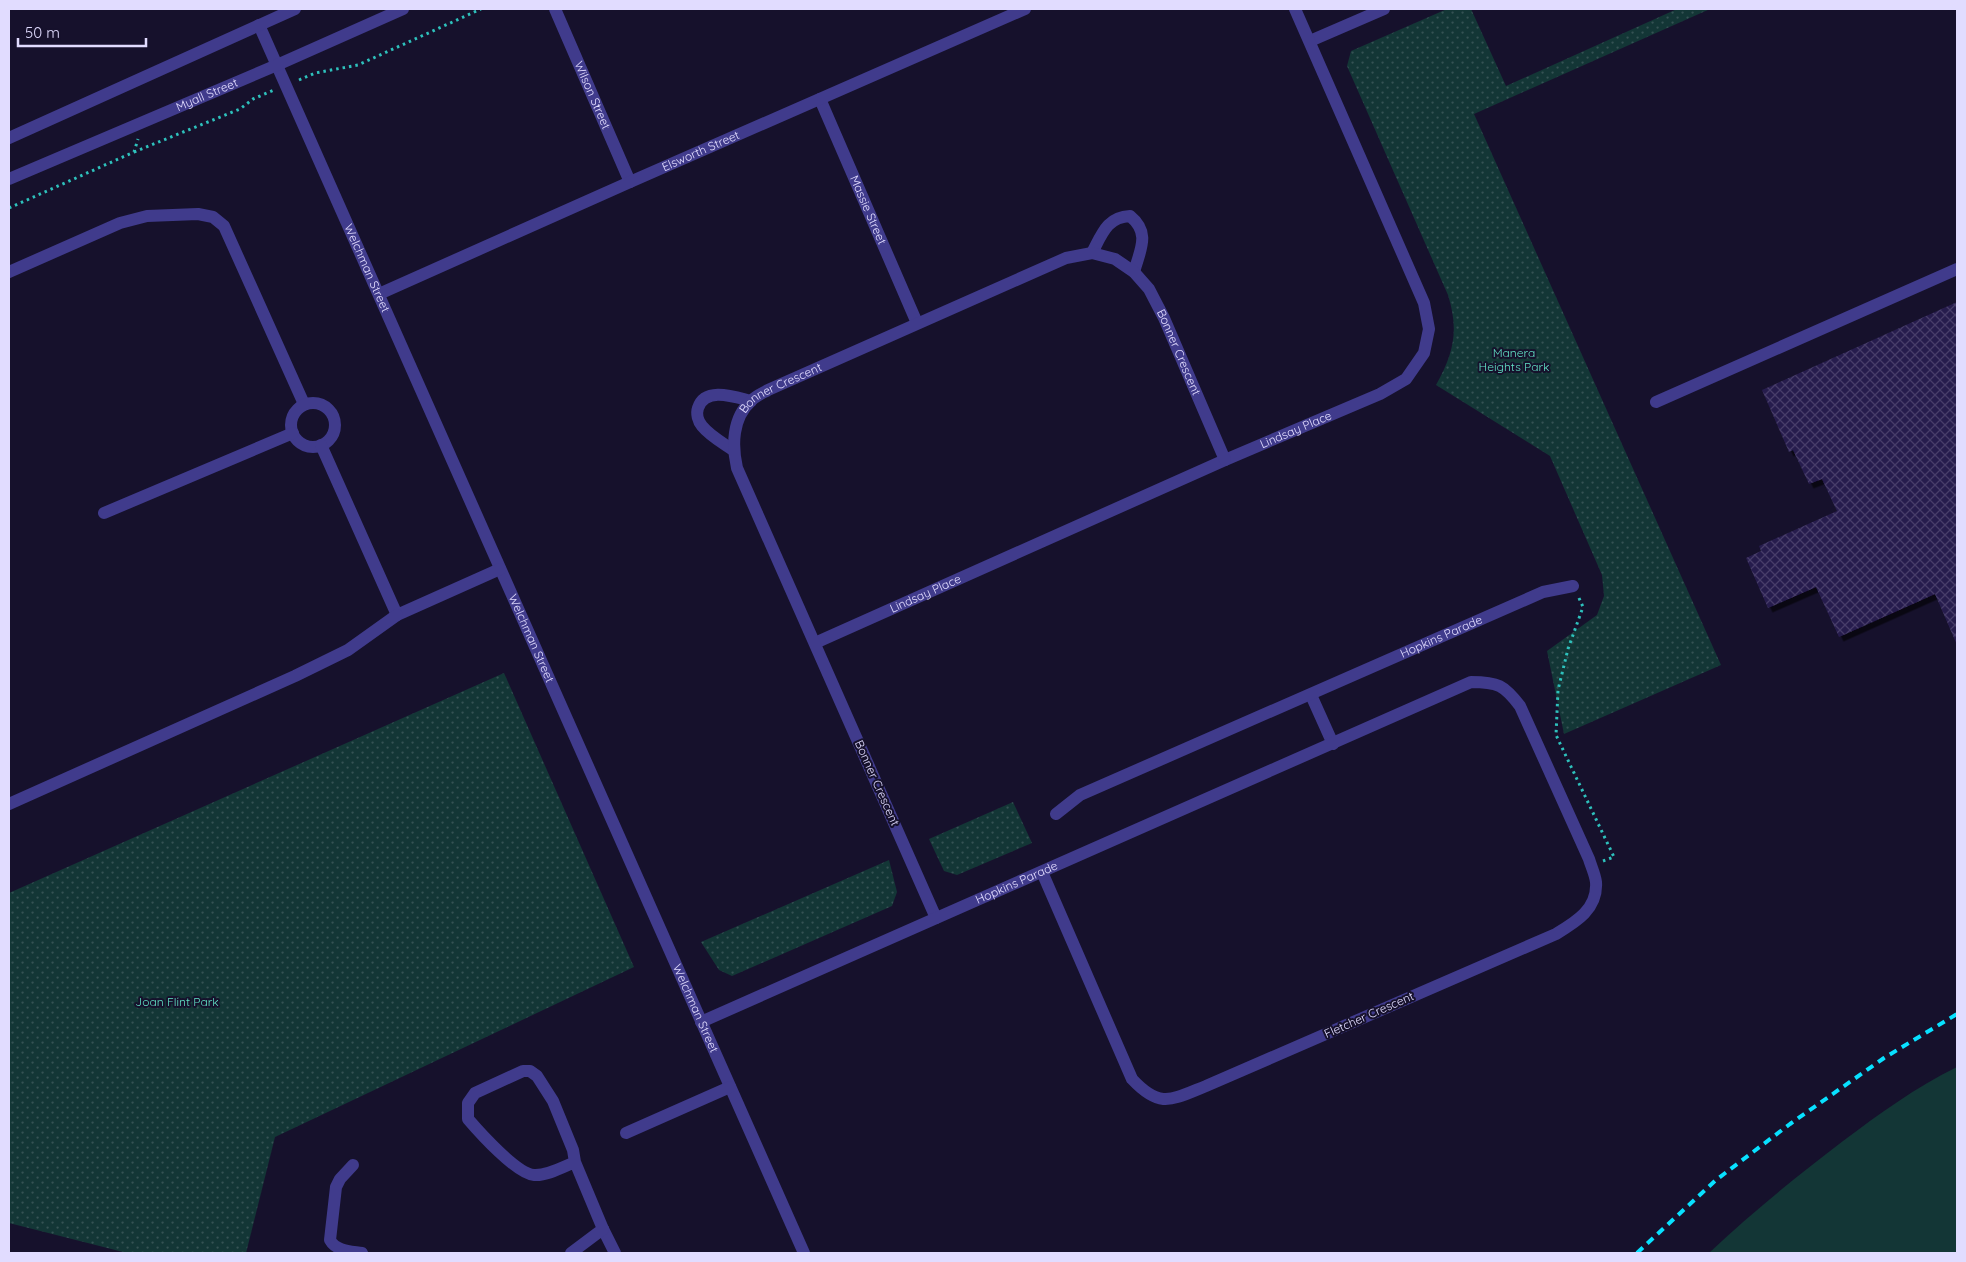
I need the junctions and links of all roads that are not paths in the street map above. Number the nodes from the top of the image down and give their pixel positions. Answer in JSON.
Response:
{"nodes":[{"id":1,"x":295,"y":9,"type":"edge"},
{"id":2,"x":404,"y":9,"type":"edge"},
{"id":3,"x":555,"y":9,"type":"edge"},
{"id":4,"x":1025,"y":9,"type":"edge"},
{"id":5,"x":1295,"y":9,"type":"edge"},
{"id":6,"x":1384,"y":9,"type":"edge"},
{"id":7,"x":259,"y":25,"type":"junction"},
{"id":8,"x":1310,"y":41,"type":"junction"},
{"id":9,"x":276,"y":65,"type":"junction"},
{"id":10,"x":820,"y":98,"type":"junction"},
{"id":11,"x":9,"y":138,"type":"edge"},
{"id":12,"x":9,"y":179,"type":"edge"},
{"id":13,"x":630,"y":182,"type":"junction"},
{"id":14,"x":1092,"y":253,"type":"junction"},
{"id":15,"x":1957,"y":268,"type":"edge"},
{"id":16,"x":9,"y":272,"type":"edge"},
{"id":17,"x":1134,"y":272,"type":"junction"},
{"id":18,"x":379,"y":294,"type":"junction"},
{"id":19,"x":917,"y":322,"type":"junction"},
{"id":20,"x":751,"y":401,"type":"junction"},
{"id":21,"x":1656,"y":402,"type":"dead end"},
{"id":22,"x":304,"y":404,"type":"junction"},
{"id":23,"x":292,"y":433,"type":"junction"},
{"id":24,"x":321,"y":445,"type":"junction"},
{"id":25,"x":733,"y":450,"type":"junction"},
{"id":26,"x":1225,"y":460,"type":"junction"},
{"id":27,"x":104,"y":513,"type":"dead end"},
{"id":28,"x":500,"y":569,"type":"junction"},
{"id":29,"x":1573,"y":586,"type":"road end"},
{"id":30,"x":397,"y":615,"type":"junction"},
{"id":31,"x":815,"y":643,"type":"junction"},
{"id":32,"x":1508,"y":690,"type":"joint"},
{"id":33,"x":1311,"y":695,"type":"junction"},
{"id":34,"x":1333,"y":744,"type":"junction"},
{"id":35,"x":9,"y":804,"type":"edge"},
{"id":36,"x":1056,"y":814,"type":"dead end"},
{"id":37,"x":1042,"y":872,"type":"junction"},
{"id":38,"x":936,"y":918,"type":"junction"},
{"id":39,"x":701,"y":1022,"type":"junction"},
{"id":40,"x":730,"y":1087,"type":"junction"},
{"id":41,"x":626,"y":1134,"type":"dead end"},
{"id":42,"x":575,"y":1162,"type":"junction"},
{"id":43,"x":353,"y":1165,"type":"dead end"},
{"id":44,"x":603,"y":1230,"type":"junction"},
{"id":45,"x":362,"y":1253,"type":"edge"},
{"id":46,"x":571,"y":1253,"type":"edge"},
{"id":47,"x":614,"y":1253,"type":"edge"},
{"id":48,"x":804,"y":1253,"type":"edge"}],
"edges":[{"from":1,"to":7,"type":"street"},
{"from":2,"to":9,"type":"street","name":"Myall Street"},
{"from":3,"to":13,"type":"street","name":"Wilson Street"},
{"from":4,"to":10,"type":"street","name":"Elsworth Street"},
{"from":5,"to":8,"type":"street","name":"Lindsay Place"},
{"from":6,"to":8,"type":"street"},
{"from":7,"to":9,"type":"street","name":"Welchman Street"},
{"from":7,"to":11,"type":"street"},
{"from":8,"to":26,"type":"street","name":"Lindsay Place"},
{"from":9,"to":12,"type":"street","name":"Myall Street"},
{"from":9,"to":18,"type":"street","name":"Welchman Street"},
{"from":10,"to":13,"type":"street","name":"Elsworth Street"},
{"from":10,"to":19,"type":"street","name":"Massie Street"},
{"from":13,"to":18,"type":"street","name":"Elsworth Street"},
{"from":14,"to":17,"type":"street","name":"Bonner Crescent"},
{"from":14,"to":17,"type":"street"},
{"from":14,"to":19,"type":"street","name":"Bonner Crescent"},
{"from":15,"to":21,"type":"street"},
{"from":16,"to":22,"type":"street"},
{"from":17,"to":26,"type":"street","name":"Bonner Crescent"},
{"from":18,"to":28,"type":"street","name":"Welchman Street"},
{"from":19,"to":20,"type":"street","name":"Bonner Crescent"},
{"from":20,"to":25,"type":"street","name":"Bonner Crescent"},
{"from":20,"to":25,"type":"street"},
{"from":22,"to":23,"type":"street"},
{"from":22,"to":24,"type":"street"},
{"from":23,"to":24,"type":"street"},
{"from":23,"to":27,"type":"street"},
{"from":24,"to":30,"type":"street"},
{"from":25,"to":31,"type":"street","name":"Bonner Crescent"},
{"from":26,"to":31,"type":"street","name":"Lindsay Place"},
{"from":28,"to":30,"type":"street"},
{"from":28,"to":39,"type":"street","name":"Welchman Street"},
{"from":29,"to":33,"type":"street","name":"Hopkins Parade"},
{"from":30,"to":35,"type":"street"},
{"from":31,"to":38,"type":"street","name":"Bonner Crescent"},
{"from":32,"to":34,"type":"street","name":"Hopkins Parade"},
{"from":32,"to":37,"type":"street","name":"Fletcher Crescent"},
{"from":33,"to":34,"type":"street"},
{"from":33,"to":36,"type":"street","name":"Hopkins Parade"},
{"from":34,"to":37,"type":"street","name":"Hopkins Parade"},
{"from":37,"to":38,"type":"street","name":"Hopkins Parade"},
{"from":38,"to":39,"type":"street","name":"Hopkins Parade"},
{"from":39,"to":40,"type":"street","name":"Welchman Street"},
{"from":40,"to":41,"type":"street"},
{"from":40,"to":48,"type":"street","name":"Welchman Street"},
{"from":42,"to":42,"type":"street"},
{"from":42,"to":44,"type":"street"},
{"from":43,"to":45,"type":"street"},
{"from":44,"to":46,"type":"street"},
{"from":44,"to":47,"type":"street"}]}
